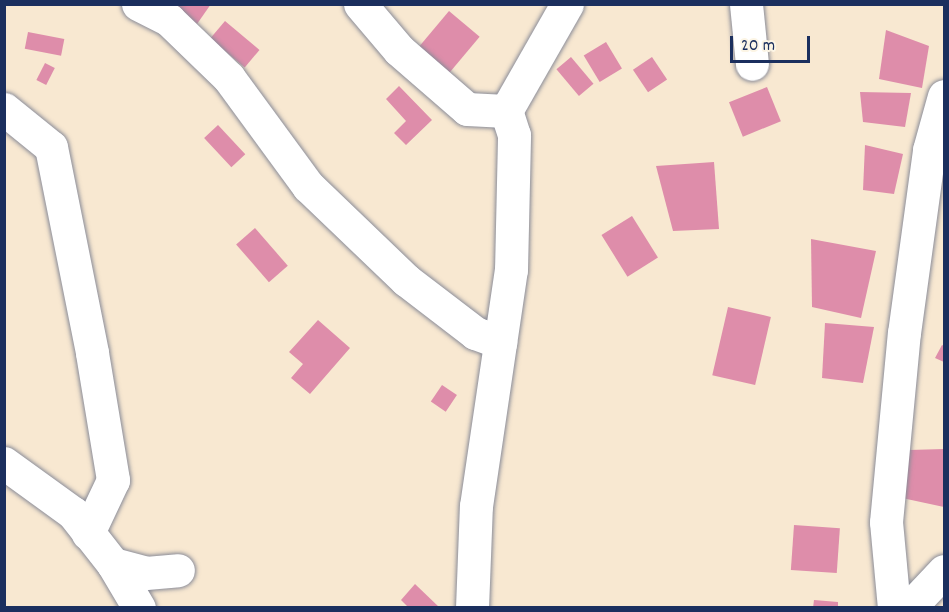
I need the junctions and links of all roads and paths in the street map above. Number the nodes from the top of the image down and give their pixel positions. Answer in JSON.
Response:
{"nodes":[{"id":1,"x":138,"y":4,"type":"edge"},
{"id":2,"x":360,"y":4,"type":"edge"},
{"id":3,"x":567,"y":4,"type":"edge"},
{"id":4,"x":746,"y":4,"type":"edge"},
{"id":5,"x":752,"y":64,"type":"dead end"},
{"id":6,"x":945,"y":96,"type":"edge"},
{"id":7,"x":4,"y":109,"type":"edge"},
{"id":8,"x":506,"y":111,"type":"junction"},
{"id":9,"x":500,"y":342,"type":"junction"},
{"id":10,"x":4,"y":463,"type":"edge"},
{"id":11,"x":88,"y":533,"type":"junction"},
{"id":12,"x":113,"y":564,"type":"junction"},
{"id":13,"x":178,"y":570,"type":"dead end"},
{"id":14,"x":945,"y":571,"type":"edge"},
{"id":15,"x":148,"y":606,"type":"edge"},
{"id":16,"x":472,"y":608,"type":"edge"},
{"id":17,"x":894,"y":608,"type":"edge"},
{"id":18,"x":909,"y":608,"type":"edge"}],
"edges":[{"from":1,"to":9,"type":"street"},
{"from":2,"to":8,"type":"street"},
{"from":3,"to":8,"type":"street"},
{"from":4,"to":5,"type":"street"},
{"from":6,"to":17,"type":"street"},
{"from":7,"to":11,"type":"street"},
{"from":8,"to":9,"type":"street"},
{"from":9,"to":16,"type":"street"},
{"from":10,"to":11,"type":"street"},
{"from":11,"to":12,"type":"street"},
{"from":12,"to":13,"type":"street"},
{"from":12,"to":15,"type":"street"},
{"from":14,"to":18,"type":"street"}]}
